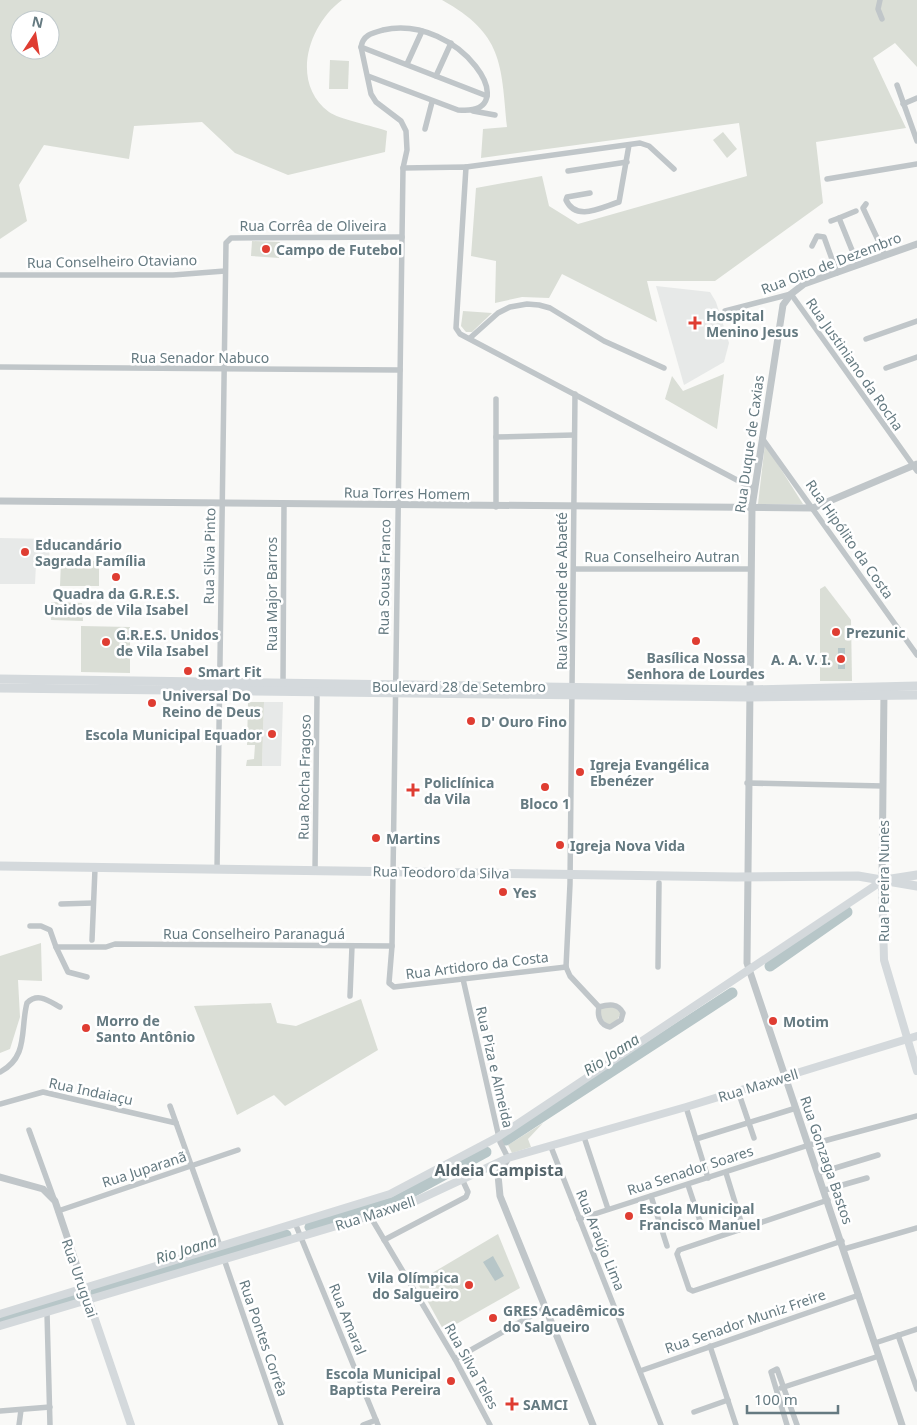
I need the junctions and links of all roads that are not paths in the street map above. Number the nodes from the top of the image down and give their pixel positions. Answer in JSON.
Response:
{"nodes":[{"id":1,"x":880,"y":0,"type":"edge"},
{"id":2,"x":882,"y":19,"type":"dead end"},
{"id":3,"x":422,"y":31,"type":"junction"},
{"id":4,"x":452,"y":43,"type":"junction"},
{"id":5,"x":361,"y":47,"type":"junction"},
{"id":6,"x":407,"y":64,"type":"junction"},
{"id":7,"x":368,"y":76,"type":"junction"},
{"id":8,"x":436,"y":76,"type":"junction"},
{"id":9,"x":897,"y":85,"type":"dead end"},
{"id":10,"x":487,"y":96,"type":"junction"},
{"id":11,"x":917,"y":98,"type":"edge"},
{"id":12,"x":432,"y":102,"type":"junction"},
{"id":13,"x":903,"y":104,"type":"junction"},
{"id":14,"x":473,"y":112,"type":"junction"},
{"id":15,"x":495,"y":115,"type":"dead end"},
{"id":16,"x":425,"y":129,"type":"dead end"},
{"id":17,"x":917,"y":141,"type":"edge"},
{"id":18,"x":629,"y":145,"type":"junction"},
{"id":19,"x":627,"y":162,"type":"junction"},
{"id":20,"x":917,"y":164,"type":"edge"},
{"id":21,"x":466,"y":167,"type":"junction"},
{"id":22,"x":403,"y":168,"type":"junction"},
{"id":23,"x":674,"y":169,"type":"dead end"},
{"id":24,"x":568,"y":171,"type":"dead end"},
{"id":25,"x":827,"y":179,"type":"dead end"},
{"id":26,"x":590,"y":193,"type":"dead end"},
{"id":27,"x":866,"y":204,"type":"dead end"},
{"id":28,"x":856,"y":211,"type":"dead end"},
{"id":29,"x":839,"y":218,"type":"junction"},
{"id":30,"x":831,"y":221,"type":"dead end"},
{"id":31,"x":402,"y":237,"type":"junction"},
{"id":32,"x":226,"y":243,"type":"joint"},
{"id":33,"x":917,"y":244,"type":"edge"},
{"id":34,"x":812,"y":246,"type":"dead end"},
{"id":35,"x":886,"y":255,"type":"junction"},
{"id":36,"x":858,"y":265,"type":"junction"},
{"id":37,"x":225,"y":271,"type":"junction"},
{"id":38,"x":837,"y":273,"type":"junction"},
{"id":39,"x":0,"y":275,"type":"edge"},
{"id":40,"x":791,"y":294,"type":"junction"},
{"id":41,"x":724,"y":312,"type":"dead end"},
{"id":42,"x":917,"y":321,"type":"edge"},
{"id":43,"x":470,"y":338,"type":"junction"},
{"id":44,"x":866,"y":339,"type":"dead end"},
{"id":45,"x":917,"y":357,"type":"edge"},
{"id":46,"x":0,"y":367,"type":"edge"},
{"id":47,"x":664,"y":368,"type":"dead end"},
{"id":48,"x":886,"y":368,"type":"dead end"},
{"id":49,"x":224,"y":370,"type":"junction"},
{"id":50,"x":400,"y":370,"type":"junction"},
{"id":51,"x":575,"y":394,"type":"junction"},
{"id":52,"x":496,"y":399,"type":"dead end"},
{"id":53,"x":574,"y":435,"type":"junction"},
{"id":54,"x":496,"y":437,"type":"junction"},
{"id":55,"x":762,"y":438,"type":"junction"},
{"id":56,"x":916,"y":467,"type":"edge"},
{"id":57,"x":754,"y":490,"type":"junction"},
{"id":58,"x":0,"y":501,"type":"edge"},
{"id":59,"x":222,"y":504,"type":"junction"},
{"id":60,"x":284,"y":504,"type":"junction"},
{"id":61,"x":398,"y":505,"type":"junction"},
{"id":62,"x":574,"y":506,"type":"junction"},
{"id":63,"x":496,"y":507,"type":"junction"},
{"id":64,"x":752,"y":507,"type":"junction"},
{"id":65,"x":813,"y":508,"type":"junction"},
{"id":66,"x":575,"y":569,"type":"junction"},
{"id":67,"x":750,"y":569,"type":"junction"},
{"id":68,"x":915,"y":648,"type":"edge"},
{"id":69,"x":917,"y":656,"type":"edge"},
{"id":70,"x":0,"y":680,"type":"edge"},
{"id":71,"x":283,"y":685,"type":"junction"},
{"id":72,"x":220,"y":686,"type":"junction"},
{"id":73,"x":917,"y":686,"type":"edge"},
{"id":74,"x":0,"y":688,"type":"edge"},
{"id":75,"x":314,"y":689,"type":"junction"},
{"id":76,"x":395,"y":690,"type":"junction"},
{"id":77,"x":573,"y":690,"type":"junction"},
{"id":78,"x":884,"y":691,"type":"junction"},
{"id":79,"x":748,"y":694,"type":"junction"},
{"id":80,"x":917,"y":695,"type":"edge"},
{"id":81,"x":747,"y":783,"type":"junction"},
{"id":82,"x":883,"y":786,"type":"junction"},
{"id":83,"x":0,"y":866,"type":"edge"},
{"id":84,"x":95,"y":868,"type":"junction"},
{"id":85,"x":216,"y":870,"type":"junction"},
{"id":86,"x":315,"y":871,"type":"junction"},
{"id":87,"x":392,"y":871,"type":"junction"},
{"id":88,"x":570,"y":874,"type":"junction"},
{"id":89,"x":917,"y":875,"type":"edge"},
{"id":90,"x":746,"y":877,"type":"junction"},
{"id":91,"x":882,"y":881,"type":"junction"},
{"id":92,"x":659,"y":882,"type":"dead end"},
{"id":93,"x":917,"y":886,"type":"edge"},
{"id":94,"x":93,"y":903,"type":"junction"},
{"id":95,"x":61,"y":904,"type":"dead end"},
{"id":96,"x":30,"y":926,"type":"dead end"},
{"id":97,"x":92,"y":940,"type":"dead end"},
{"id":98,"x":352,"y":946,"type":"junction"},
{"id":99,"x":392,"y":946,"type":"junction"},
{"id":100,"x":56,"y":947,"type":"junction"},
{"id":101,"x":566,"y":967,"type":"junction"},
{"id":102,"x":658,"y":967,"type":"dead end"},
{"id":103,"x":748,"y":972,"type":"junction"},
{"id":104,"x":87,"y":977,"type":"dead end"},
{"id":105,"x":463,"y":979,"type":"junction"},
{"id":106,"x":391,"y":986,"type":"joint"},
{"id":107,"x":350,"y":996,"type":"dead end"},
{"id":108,"x":60,"y":1007,"type":"dead end"},
{"id":109,"x":599,"y":1007,"type":"junction"},
{"id":110,"x":917,"y":1036,"type":"edge"},
{"id":111,"x":907,"y":1038,"type":"junction"},
{"id":112,"x":917,"y":1071,"type":"edge"},
{"id":113,"x":0,"y":1072,"type":"edge"},
{"id":114,"x":785,"y":1076,"type":"junction"},
{"id":115,"x":738,"y":1091,"type":"junction"},
{"id":116,"x":0,"y":1104,"type":"edge"},
{"id":117,"x":170,"y":1106,"type":"dead end"},
{"id":118,"x":686,"y":1107,"type":"junction"},
{"id":119,"x":796,"y":1108,"type":"junction"},
{"id":120,"x":917,"y":1116,"type":"edge"},
{"id":121,"x":748,"y":1122,"type":"junction"},
{"id":122,"x":176,"y":1123,"type":"junction"},
{"id":123,"x":29,"y":1130,"type":"dead end"},
{"id":124,"x":498,"y":1137,"type":"junction"},
{"id":125,"x":584,"y":1137,"type":"junction"},
{"id":126,"x":696,"y":1138,"type":"junction"},
{"id":127,"x":754,"y":1138,"type":"dead end"},
{"id":128,"x":809,"y":1145,"type":"junction"},
{"id":129,"x":551,"y":1147,"type":"junction"},
{"id":130,"x":238,"y":1150,"type":"dead end"},
{"id":131,"x":878,"y":1155,"type":"dead end"},
{"id":132,"x":508,"y":1158,"type":"junction"},
{"id":133,"x":192,"y":1167,"type":"junction"},
{"id":134,"x":726,"y":1173,"type":"junction"},
{"id":135,"x":819,"y":1174,"type":"junction"},
{"id":136,"x":0,"y":1177,"type":"edge"},
{"id":137,"x":462,"y":1178,"type":"junction"},
{"id":138,"x":708,"y":1178,"type":"junction"},
{"id":139,"x":867,"y":1178,"type":"dead end"},
{"id":140,"x":688,"y":1185,"type":"junction"},
{"id":141,"x":825,"y":1190,"type":"junction"},
{"id":142,"x":651,"y":1196,"type":"junction"},
{"id":143,"x":828,"y":1200,"type":"junction"},
{"id":144,"x":55,"y":1201,"type":"junction"},
{"id":145,"x":608,"y":1209,"type":"junction"},
{"id":146,"x":58,"y":1211,"type":"junction"},
{"id":147,"x":370,"y":1216,"type":"junction"},
{"id":148,"x":579,"y":1219,"type":"junction"},
{"id":149,"x":295,"y":1223,"type":"junction"},
{"id":150,"x":742,"y":1225,"type":"dead end"},
{"id":151,"x":691,"y":1226,"type":"dead end"},
{"id":152,"x":917,"y":1228,"type":"edge"},
{"id":153,"x":301,"y":1236,"type":"junction"},
{"id":154,"x":384,"y":1240,"type":"junction"},
{"id":155,"x":842,"y":1241,"type":"junction"},
{"id":156,"x":220,"y":1246,"type":"junction"},
{"id":157,"x":667,"y":1246,"type":"dead end"},
{"id":158,"x":844,"y":1249,"type":"junction"},
{"id":159,"x":224,"y":1259,"type":"junction"},
{"id":160,"x":84,"y":1288,"type":"junction"},
{"id":161,"x":859,"y":1295,"type":"junction"},
{"id":162,"x":88,"y":1301,"type":"junction"},
{"id":163,"x":544,"y":1308,"type":"junction"},
{"id":164,"x":47,"y":1313,"type":"junction"},
{"id":165,"x":0,"y":1314,"type":"edge"},
{"id":166,"x":0,"y":1326,"type":"edge"},
{"id":167,"x":917,"y":1329,"type":"edge"},
{"id":168,"x":898,"y":1336,"type":"junction"},
{"id":169,"x":875,"y":1343,"type":"junction"},
{"id":170,"x":710,"y":1346,"type":"junction"},
{"id":171,"x":879,"y":1356,"type":"junction"},
{"id":172,"x":455,"y":1359,"type":"junction"},
{"id":173,"x":640,"y":1371,"type":"junction"},
{"id":174,"x":783,"y":1387,"type":"junction"},
{"id":175,"x":917,"y":1389,"type":"edge"},
{"id":176,"x":776,"y":1390,"type":"junction"},
{"id":177,"x":728,"y":1400,"type":"junction"},
{"id":178,"x":50,"y":1407,"type":"junction"},
{"id":179,"x":21,"y":1410,"type":"junction"},
{"id":180,"x":0,"y":1411,"type":"edge"},
{"id":181,"x":694,"y":1412,"type":"dead end"},
{"id":182,"x":377,"y":1423,"type":"edge"},
{"id":183,"x":19,"y":1425,"type":"edge"},
{"id":184,"x":50,"y":1425,"type":"edge"},
{"id":185,"x":131,"y":1425,"type":"edge"},
{"id":186,"x":281,"y":1425,"type":"edge"},
{"id":187,"x":362,"y":1425,"type":"edge"},
{"id":188,"x":490,"y":1425,"type":"edge"},
{"id":189,"x":594,"y":1425,"type":"edge"},
{"id":190,"x":661,"y":1425,"type":"edge"},
{"id":191,"x":736,"y":1425,"type":"edge"},
{"id":192,"x":787,"y":1425,"type":"edge"},
{"id":193,"x":797,"y":1425,"type":"edge"},
{"id":194,"x":902,"y":1425,"type":"edge"}],
"edges":[{"from":1,"to":2,"type":"street"},
{"from":3,"to":4,"type":"street"},
{"from":3,"to":5,"type":"street"},
{"from":3,"to":6,"type":"street"},
{"from":4,"to":8,"type":"street"},
{"from":4,"to":10,"type":"street"},
{"from":5,"to":6,"type":"street"},
{"from":5,"to":7,"type":"street"},
{"from":6,"to":8,"type":"street"},
{"from":7,"to":12,"type":"street"},
{"from":7,"to":22,"type":"street","name":"Rua Sousa Franco"},
{"from":8,"to":10,"type":"street"},
{"from":9,"to":13,"type":"street"},
{"from":10,"to":14,"type":"street"},
{"from":11,"to":13,"type":"street"},
{"from":12,"to":14,"type":"street"},
{"from":12,"to":16,"type":"street"},
{"from":13,"to":17,"type":"street"},
{"from":14,"to":15,"type":"street"},
{"from":18,"to":19,"type":"street"},
{"from":18,"to":21,"type":"street"},
{"from":18,"to":23,"type":"street"},
{"from":19,"to":24,"type":"street"},
{"from":19,"to":26,"type":"street"},
{"from":20,"to":25,"type":"street"},
{"from":21,"to":22,"type":"street"},
{"from":21,"to":43,"type":"street"},
{"from":22,"to":31,"type":"street","name":"Rua Sousa Franco"},
{"from":27,"to":35,"type":"street"},
{"from":28,"to":29,"type":"street"},
{"from":29,"to":30,"type":"street"},
{"from":29,"to":36,"type":"street"},
{"from":31,"to":32,"type":"street","name":"Rua Corrêa de Oliveira"},
{"from":31,"to":50,"type":"street","name":"Rua Sousa Franco"},
{"from":32,"to":37,"type":"street","name":"Rua Silva Pinto"},
{"from":33,"to":35,"type":"street","name":"Rua Oito de Dezembro"},
{"from":34,"to":38,"type":"street"},
{"from":35,"to":36,"type":"street","name":"Rua Oito de Dezembro"},
{"from":36,"to":38,"type":"street","name":"Rua Oito de Dezembro"},
{"from":37,"to":39,"type":"street","name":"Rua Conselheiro Otaviano"},
{"from":37,"to":49,"type":"street","name":"Rua Silva Pinto"},
{"from":38,"to":40,"type":"street","name":"Rua Oito de Dezembro"},
{"from":40,"to":41,"type":"street","name":"Rua Oito de Dezembro"},
{"from":40,"to":55,"type":"street","name":"Rua Duque de Caxias"},
{"from":40,"to":56,"type":"street","name":"Rua Justiniano da Rocha"},
{"from":42,"to":44,"type":"street"},
{"from":43,"to":47,"type":"street"},
{"from":43,"to":51,"type":"street"},
{"from":45,"to":48,"type":"street"},
{"from":46,"to":49,"type":"street","name":"Rua Senador Nabuco"},
{"from":49,"to":50,"type":"street","name":"Rua Senador Nabuco"},
{"from":49,"to":59,"type":"street","name":"Rua Silva Pinto"},
{"from":50,"to":61,"type":"street","name":"Rua Sousa Franco"},
{"from":51,"to":53,"type":"street","name":"Rua Visconde de Abaeté"},
{"from":51,"to":57,"type":"street"},
{"from":52,"to":54,"type":"street"},
{"from":53,"to":54,"type":"street"},
{"from":53,"to":62,"type":"street","name":"Rua Visconde de Abaeté"},
{"from":54,"to":63,"type":"street"},
{"from":55,"to":57,"type":"street","name":"Rua Duque de Caxias"},
{"from":55,"to":65,"type":"street","name":"Rua Hipólito da Costa"},
{"from":56,"to":65,"type":"street"},
{"from":57,"to":64,"type":"street","name":"Rua Duque de Caxias"},
{"from":58,"to":59,"type":"street","name":"Rua Torres Homem"},
{"from":59,"to":60,"type":"street","name":"Rua Torres Homem"},
{"from":59,"to":72,"type":"street","name":"Rua Silva Pinto"},
{"from":60,"to":61,"type":"street","name":"Rua Torres Homem"},
{"from":60,"to":71,"type":"street","name":"Rua Major Barros"},
{"from":61,"to":63,"type":"street","name":"Rua Torres Homem"},
{"from":61,"to":76,"type":"street","name":"Rua Sousa Franco"},
{"from":62,"to":63,"type":"street","name":"Rua Torres Homem"},
{"from":62,"to":64,"type":"street","name":"Rua Torres Homem"},
{"from":62,"to":66,"type":"street","name":"Rua Visconde de Abaeté"},
{"from":64,"to":65,"type":"street","name":"Rua Torres Homem"},
{"from":64,"to":67,"type":"street","name":"Rua Duque de Caxias"},
{"from":65,"to":68,"type":"street","name":"Rua Hipólito da Costa"},
{"from":66,"to":67,"type":"street","name":"Rua Conselheiro Autran"},
{"from":66,"to":77,"type":"street","name":"Rua Visconde de Abaeté"},
{"from":67,"to":79,"type":"street","name":"Rua Duque de Caxias"},
{"from":68,"to":69,"type":"street","name":"Rua Hipólito da Costa"},
{"from":70,"to":72,"type":"main road","name":"Boulevard 28 de Setembro"},
{"from":71,"to":72,"type":"main road","name":"Boulevard 28 de Setembro"},
{"from":71,"to":75,"type":"main road","name":"Boulevard 28 de Setembro"},
{"from":72,"to":74,"type":"main road","name":"Boulevard 28 de Setembro"},
{"from":72,"to":75,"type":"main road","name":"Boulevard 28 de Setembro"},
{"from":72,"to":85,"type":"street","name":"Rua Silva Pinto"},
{"from":73,"to":78,"type":"main road","name":"Boulevard 28 de Setembro"},
{"from":75,"to":76,"type":"main road","name":"Boulevard 28 de Setembro"},
{"from":75,"to":86,"type":"street","name":"Rua Rocha Fragoso"},
{"from":76,"to":77,"type":"main road","name":"Boulevard 28 de Setembro"},
{"from":76,"to":87,"type":"street","name":"Rua Sousa Franco"},
{"from":77,"to":79,"type":"main road","name":"Boulevard 28 de Setembro"},
{"from":77,"to":88,"type":"street","name":"Rua Visconde de Abaeté"},
{"from":78,"to":79,"type":"main road","name":"Boulevard 28 de Setembro"},
{"from":78,"to":80,"type":"main road","name":"Boulevard 28 de Setembro"},
{"from":78,"to":82,"type":"street","name":"Rua Pereira Nunes"},
{"from":79,"to":81,"type":"street","name":"Rua Gonzaga Bastos"},
{"from":81,"to":82,"type":"street"},
{"from":81,"to":90,"type":"street","name":"Rua Gonzaga Bastos"},
{"from":82,"to":91,"type":"street","name":"Rua Pereira Nunes"},
{"from":83,"to":84,"type":"main road","name":"Rua Teodoro da Silva"},
{"from":84,"to":85,"type":"main road","name":"Rua Teodoro da Silva"},
{"from":84,"to":94,"type":"street"},
{"from":85,"to":86,"type":"main road","name":"Rua Teodoro da Silva"},
{"from":86,"to":87,"type":"main road","name":"Rua Teodoro da Silva"},
{"from":87,"to":88,"type":"main road","name":"Rua Teodoro da Silva"},
{"from":87,"to":99,"type":"street","name":"Rua Sousa Franco"},
{"from":88,"to":90,"type":"main road","name":"Rua Teodoro da Silva"},
{"from":88,"to":101,"type":"street","name":"Rua Visconde de Abaeté"},
{"from":89,"to":91,"type":"main road"},
{"from":90,"to":91,"type":"main road","name":"Rua Teodoro da Silva"},
{"from":90,"to":103,"type":"street","name":"Rua Gonzaga Bastos"},
{"from":91,"to":93,"type":"main road","name":"Rua Teodoro da Silva"},
{"from":91,"to":103,"type":"main road","name":"Rua Maxwell"},
{"from":91,"to":111,"type":"main road","name":"Rua Pereira Nunes"},
{"from":92,"to":102,"type":"street"},
{"from":94,"to":95,"type":"street"},
{"from":94,"to":97,"type":"street"},
{"from":96,"to":100,"type":"street"},
{"from":98,"to":99,"type":"street","name":"Rua Conselheiro Paranaguá"},
{"from":98,"to":100,"type":"street","name":"Rua Conselheiro Paranaguá"},
{"from":98,"to":107,"type":"street"},
{"from":99,"to":106,"type":"street","name":"Rua Sousa Franco"},
{"from":100,"to":104,"type":"street"},
{"from":101,"to":105,"type":"street","name":"Rua Artidoro da Costa"},
{"from":101,"to":109,"type":"street"},
{"from":103,"to":114,"type":"street","name":"Rua Gonzaga Bastos"},
{"from":103,"to":124,"type":"main road","name":"Rua Maxwell"},
{"from":105,"to":106,"type":"street","name":"Rua Artidoro da Costa"},
{"from":105,"to":124,"type":"street","name":"Rua Piza e Almeida"},
{"from":108,"to":113,"type":"street"},
{"from":109,"to":109,"type":"street"},
{"from":110,"to":111,"type":"main road","name":"Rua Maxwell"},
{"from":111,"to":112,"type":"main road","name":"Rua Pereira Nunes"},
{"from":111,"to":114,"type":"main road","name":"Rua Maxwell"},
{"from":114,"to":115,"type":"main road","name":"Rua Maxwell"},
{"from":114,"to":119,"type":"street","name":"Rua Gonzaga Bastos"},
{"from":115,"to":118,"type":"main road","name":"Rua Maxwell"},
{"from":115,"to":121,"type":"street"},
{"from":116,"to":122,"type":"street","name":"Rua Indaiaçu"},
{"from":117,"to":122,"type":"street"},
{"from":118,"to":125,"type":"main road","name":"Rua Maxwell"},
{"from":118,"to":126,"type":"street"},
{"from":119,"to":121,"type":"street"},
{"from":119,"to":128,"type":"street","name":"Rua Gonzaga Bastos"},
{"from":120,"to":128,"type":"street","name":"Rua Senador Soares"},
{"from":121,"to":126,"type":"street"},
{"from":121,"to":127,"type":"street"},
{"from":122,"to":133,"type":"street"},
{"from":123,"to":144,"type":"street","name":"Rua Uruguai"},
{"from":124,"to":132,"type":"street","name":"Rua Piza e Almeida"},
{"from":124,"to":149,"type":"main road","name":"Rua Maxwell"},
{"from":125,"to":129,"type":"main road","name":"Rua Maxwell"},
{"from":125,"to":145,"type":"street"},
{"from":126,"to":138,"type":"street"},
{"from":128,"to":134,"type":"street","name":"Rua Senador Soares"},
{"from":128,"to":135,"type":"street","name":"Rua Gonzaga Bastos"},
{"from":129,"to":132,"type":"main road","name":"Rua Maxwell"},
{"from":129,"to":148,"type":"street","name":"Rua Araújo Lima"},
{"from":130,"to":133,"type":"street","name":"Rua Juparanã"},
{"from":131,"to":135,"type":"street"},
{"from":132,"to":137,"type":"main road","name":"Rua Maxwell"},
{"from":132,"to":163,"type":"street"},
{"from":133,"to":146,"type":"street","name":"Rua Juparanã"},
{"from":133,"to":156,"type":"street"},
{"from":134,"to":138,"type":"street","name":"Rua Senador Soares"},
{"from":134,"to":150,"type":"street"},
{"from":135,"to":141,"type":"street","name":"Rua Gonzaga Bastos"},
{"from":136,"to":144,"type":"street"},
{"from":137,"to":147,"type":"main road","name":"Rua Maxwell"},
{"from":137,"to":154,"type":"street"},
{"from":138,"to":140,"type":"street","name":"Rua Senador Soares"},
{"from":139,"to":141,"type":"street"},
{"from":140,"to":142,"type":"street","name":"Rua Senador Soares"},
{"from":140,"to":151,"type":"street"},
{"from":141,"to":143,"type":"street","name":"Rua Gonzaga Bastos"},
{"from":142,"to":145,"type":"street","name":"Rua Senador Soares"},
{"from":142,"to":157,"type":"street"},
{"from":143,"to":155,"type":"street","name":"Rua Gonzaga Bastos"},
{"from":143,"to":155,"type":"street"},
{"from":144,"to":146,"type":"street","name":"Rua Uruguai"},
{"from":145,"to":148,"type":"street","name":"Rua Senador Soares"},
{"from":146,"to":160,"type":"street","name":"Rua Uruguai"},
{"from":147,"to":153,"type":"main road","name":"Rua Maxwell"},
{"from":147,"to":154,"type":"street","name":"Rua Silva Teles"},
{"from":148,"to":173,"type":"street","name":"Rua Araújo Lima"},
{"from":149,"to":153,"type":"street","name":"Rua Amaral"},
{"from":149,"to":156,"type":"main road","name":"Rua Maxwell"},
{"from":152,"to":158,"type":"street"},
{"from":153,"to":159,"type":"main road","name":"Rua Maxwell"},
{"from":153,"to":182,"type":"street","name":"Rua Amaral"},
{"from":154,"to":172,"type":"street","name":"Rua Silva Teles"},
{"from":155,"to":158,"type":"street","name":"Rua Gonzaga Bastos"},
{"from":156,"to":160,"type":"main road","name":"Rua Maxwell"},
{"from":158,"to":161,"type":"street","name":"Rua Gonzaga Bastos"},
{"from":159,"to":162,"type":"main road","name":"Rua Maxwell"},
{"from":159,"to":186,"type":"street","name":"Rua Pontes Corrêa"},
{"from":160,"to":162,"type":"main road","name":"Rua Uruguai"},
{"from":160,"to":165,"type":"main road","name":"Rua Maxwell"},
{"from":161,"to":169,"type":"street","name":"Rua Gonzaga Bastos"},
{"from":161,"to":170,"type":"street","name":"Rua Senador Muniz Freire"},
{"from":162,"to":164,"type":"main road","name":"Rua Maxwell"},
{"from":162,"to":185,"type":"main road","name":"Rua Uruguai"},
{"from":163,"to":172,"type":"street"},
{"from":163,"to":189,"type":"street"},
{"from":164,"to":166,"type":"main road","name":"Rua Maxwell"},
{"from":164,"to":178,"type":"street"},
{"from":167,"to":168,"type":"street"},
{"from":168,"to":169,"type":"street"},
{"from":168,"to":175,"type":"street"},
{"from":169,"to":171,"type":"street","name":"Rua Gonzaga Bastos"},
{"from":170,"to":173,"type":"street","name":"Rua Senador Muniz Freire"},
{"from":170,"to":177,"type":"street"},
{"from":171,"to":174,"type":"street"},
{"from":171,"to":194,"type":"street","name":"Rua Gonzaga Bastos"},
{"from":172,"to":188,"type":"street","name":"Rua Silva Teles"},
{"from":173,"to":190,"type":"street","name":"Rua Araújo Lima"},
{"from":174,"to":176,"type":"street"},
{"from":174,"to":176,"type":"street"},
{"from":174,"to":193,"type":"street"},
{"from":176,"to":192,"type":"street"},
{"from":177,"to":181,"type":"street"},
{"from":177,"to":191,"type":"street"},
{"from":178,"to":179,"type":"street"},
{"from":178,"to":184,"type":"street"},
{"from":179,"to":180,"type":"street"},
{"from":179,"to":183,"type":"street"},
{"from":182,"to":187,"type":"street"}]}
